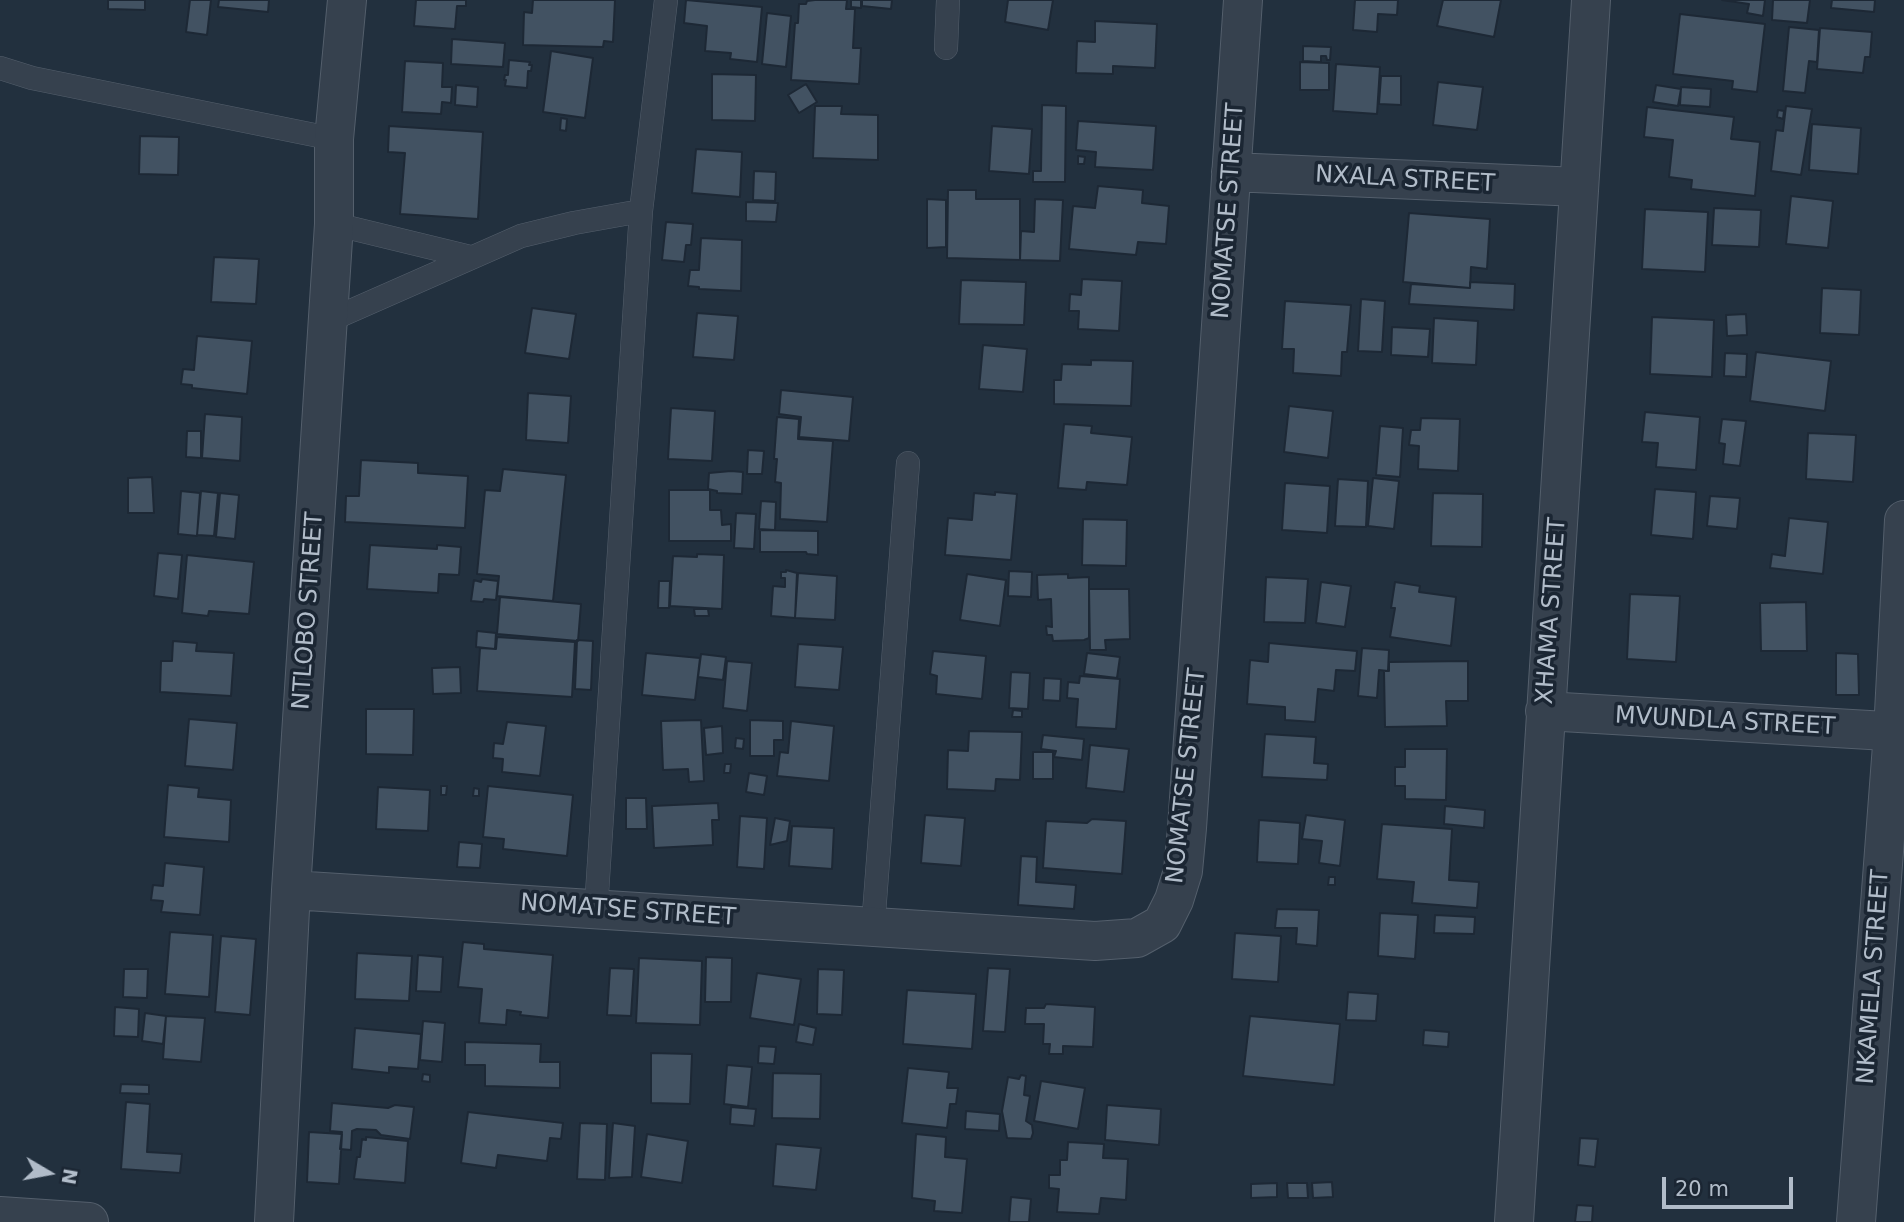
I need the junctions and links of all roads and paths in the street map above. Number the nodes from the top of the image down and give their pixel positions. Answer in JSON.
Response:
{"nodes":[{"id":1,"x":347,"y":0,"type":"edge"},
{"id":2,"x":666,"y":0,"type":"edge"},
{"id":3,"x":947,"y":0,"type":"edge"},
{"id":4,"x":1243,"y":0,"type":"edge"},
{"id":5,"x":1591,"y":0,"type":"edge"},
{"id":6,"x":946,"y":48,"type":"dead end"},
{"id":7,"x":0,"y":68,"type":"edge"},
{"id":8,"x":25,"y":76,"type":"junction"},
{"id":9,"x":0,"y":84,"type":"edge"},
{"id":10,"x":334,"y":139,"type":"junction"},
{"id":11,"x":1231,"y":172,"type":"junction"},
{"id":12,"x":1579,"y":187,"type":"junction"},
{"id":13,"x":641,"y":211,"type":"junction"},
{"id":14,"x":334,"y":224,"type":"junction"},
{"id":15,"x":470,"y":257,"type":"junction"},
{"id":16,"x":328,"y":321,"type":"junction"},
{"id":17,"x":908,"y":463,"type":"dead end"},
{"id":18,"x":1904,"y":520,"type":"edge"},
{"id":19,"x":1545,"y":711,"type":"junction"},
{"id":20,"x":1898,"y":732,"type":"edge"},
{"id":21,"x":291,"y":890,"type":"junction"},
{"id":22,"x":596,"y":909,"type":"junction"},
{"id":23,"x":873,"y":927,"type":"junction"},
{"id":24,"x":0,"y":1216,"type":"edge"},
{"id":25,"x":89,"y":1222,"type":"edge"},
{"id":26,"x":274,"y":1222,"type":"edge"},
{"id":27,"x":1514,"y":1222,"type":"edge"},
{"id":28,"x":1856,"y":1222,"type":"edge"}],
"edges":[{"from":1,"to":10,"type":"street","name":"NTLOBO STREET"},
{"from":2,"to":13,"type":"lane"},
{"from":3,"to":6,"type":"lane"},
{"from":4,"to":11,"type":"street","name":"NOMATSE STREET"},
{"from":5,"to":12,"type":"street","name":"XHAMA STREET"},
{"from":7,"to":8,"type":"lane"},
{"from":8,"to":9,"type":"lane"},
{"from":8,"to":10,"type":"lane"},
{"from":10,"to":14,"type":"street","name":"NTLOBO STREET"},
{"from":11,"to":12,"type":"street","name":"NXALA STREET"},
{"from":11,"to":23,"type":"street","name":"NOMATSE STREET"},
{"from":12,"to":19,"type":"street","name":"XHAMA STREET"},
{"from":13,"to":15,"type":"lane"},
{"from":13,"to":22,"type":"lane"},
{"from":14,"to":15,"type":"lane"},
{"from":14,"to":16,"type":"street","name":"NTLOBO STREET"},
{"from":15,"to":16,"type":"lane"},
{"from":16,"to":21,"type":"street","name":"NTLOBO STREET"},
{"from":17,"to":23,"type":"lane"},
{"from":18,"to":20,"type":"street","name":"NKAMELA STREET"},
{"from":19,"to":20,"type":"street","name":"MVUNDLA STREET"},
{"from":19,"to":27,"type":"street","name":"XHAMA STREET"},
{"from":20,"to":28,"type":"street","name":"NKAMELA STREET"},
{"from":21,"to":22,"type":"street","name":"NOMATSE STREET"},
{"from":21,"to":26,"type":"street","name":"NTLOBO STREET"},
{"from":22,"to":23,"type":"street","name":"NOMATSE STREET"},
{"from":24,"to":25,"type":"street"}]}
